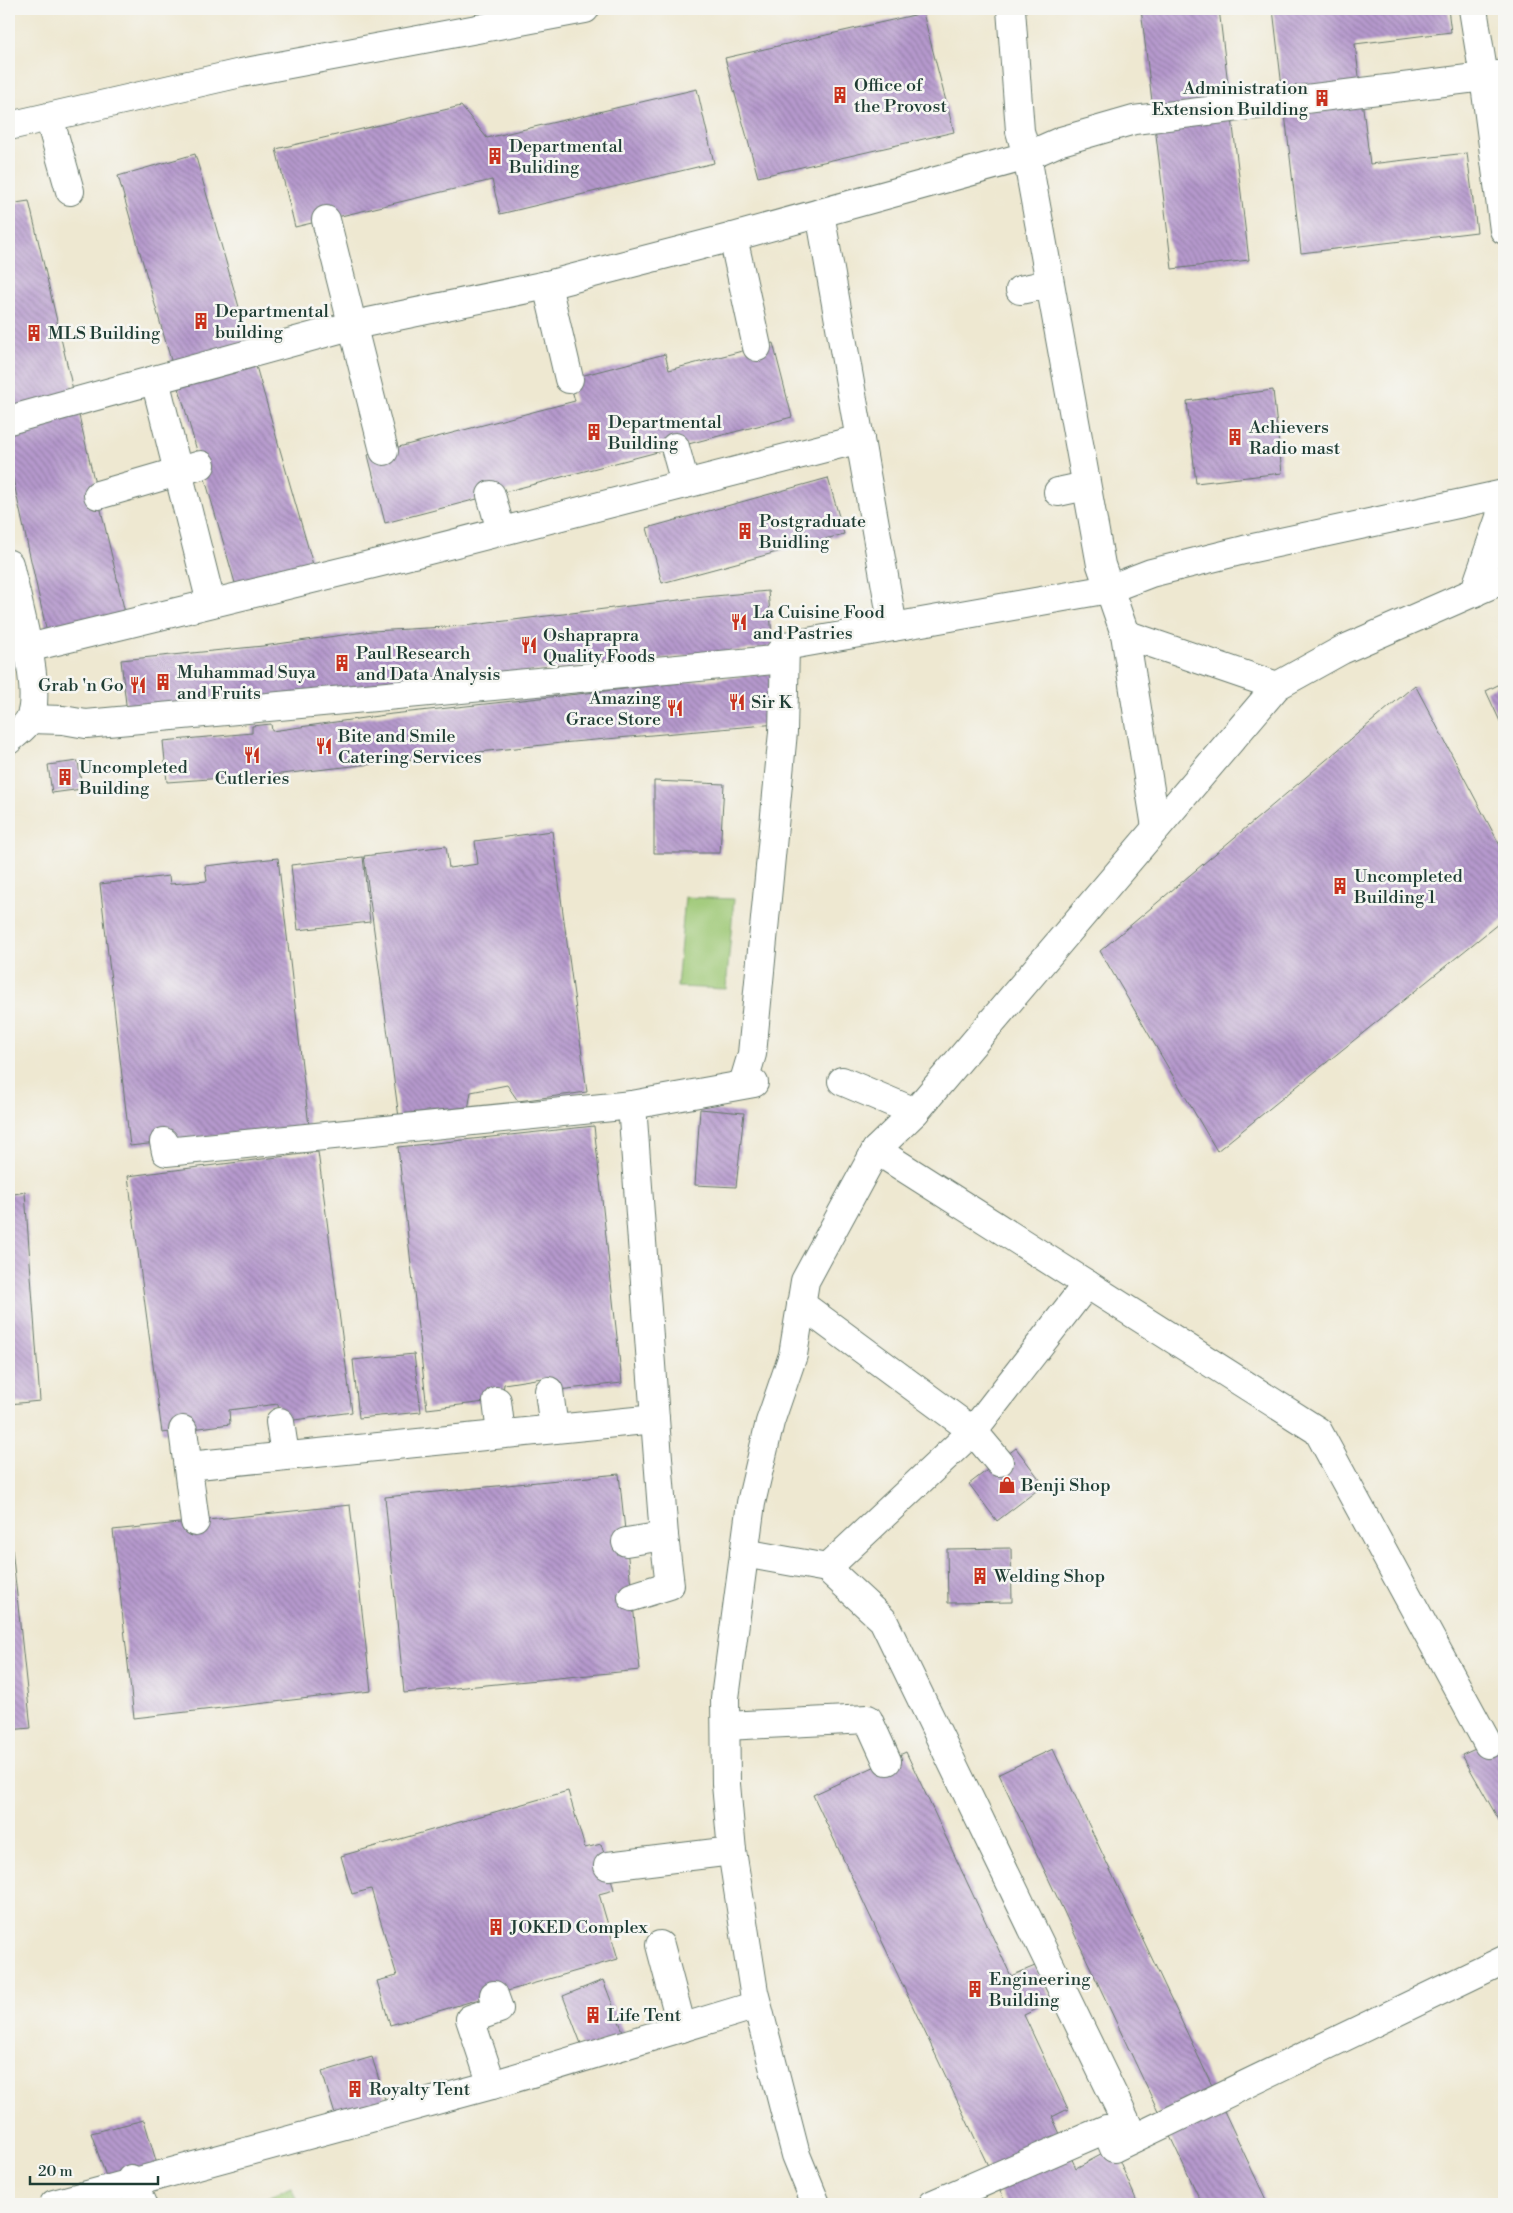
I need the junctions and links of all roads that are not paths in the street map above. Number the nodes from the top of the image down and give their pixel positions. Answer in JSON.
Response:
{"nodes":[{"id":1,"x":585,"y":9,"type":"edge"},
{"id":2,"x":1012,"y":9,"type":"edge"},
{"id":3,"x":1473,"y":9,"type":"edge"},
{"id":4,"x":1494,"y":76,"type":"edge"},
{"id":5,"x":49,"y":117,"type":"junction"},
{"id":6,"x":9,"y":126,"type":"edge"},
{"id":7,"x":1027,"y":156,"type":"junction"},
{"id":8,"x":70,"y":191,"type":"dead end"},
{"id":9,"x":820,"y":213,"type":"junction"},
{"id":10,"x":326,"y":220,"type":"dead end"},
{"id":11,"x":1504,"y":230,"type":"edge"},
{"id":12,"x":733,"y":237,"type":"junction"},
{"id":13,"x":1049,"y":284,"type":"junction"},
{"id":14,"x":547,"y":285,"type":"junction"},
{"id":15,"x":1020,"y":290,"type":"dead end"},
{"id":16,"x":354,"y":326,"type":"junction"},
{"id":17,"x":757,"y":347,"type":"dead end"},
{"id":18,"x":569,"y":379,"type":"dead end"},
{"id":19,"x":155,"y":380,"type":"junction"},
{"id":20,"x":9,"y":420,"type":"edge"},
{"id":21,"x":860,"y":439,"type":"junction"},
{"id":22,"x":675,"y":447,"type":"dead end"},
{"id":23,"x":384,"y":451,"type":"dead end"},
{"id":24,"x":189,"y":468,"type":"junction"},
{"id":25,"x":685,"y":483,"type":"junction"},
{"id":26,"x":1086,"y":486,"type":"junction"},
{"id":27,"x":1058,"y":492,"type":"dead end"},
{"id":28,"x":1503,"y":494,"type":"edge"},
{"id":29,"x":98,"y":495,"type":"dead end"},
{"id":30,"x":491,"y":495,"type":"dead end"},
{"id":31,"x":501,"y":531,"type":"junction"},
{"id":32,"x":9,"y":564,"type":"edge"},
{"id":33,"x":1504,"y":579,"type":"edge"},
{"id":34,"x":1109,"y":589,"type":"junction"},
{"id":35,"x":1474,"y":593,"type":"junction"},
{"id":36,"x":211,"y":603,"type":"junction"},
{"id":37,"x":893,"y":627,"type":"junction"},
{"id":38,"x":1125,"y":634,"type":"junction"},
{"id":39,"x":785,"y":646,"type":"junction"},
{"id":40,"x":28,"y":648,"type":"junction"},
{"id":41,"x":1277,"y":686,"type":"junction"},
{"id":42,"x":30,"y":720,"type":"junction"},
{"id":43,"x":9,"y":740,"type":"edge"},
{"id":44,"x":1156,"y":827,"type":"junction"},
{"id":45,"x":842,"y":1081,"type":"dead end"},
{"id":46,"x":632,"y":1105,"type":"junction"},
{"id":47,"x":915,"y":1112,"type":"junction"},
{"id":48,"x":164,"y":1142,"type":"dead end"},
{"id":49,"x":876,"y":1150,"type":"junction"},
{"id":50,"x":1087,"y":1284,"type":"junction"},
{"id":51,"x":801,"y":1304,"type":"junction"},
{"id":52,"x":549,"y":1391,"type":"dead end"},
{"id":53,"x":497,"y":1401,"type":"dead end"},
{"id":54,"x":655,"y":1419,"type":"junction"},
{"id":55,"x":280,"y":1422,"type":"dead end"},
{"id":56,"x":554,"y":1429,"type":"junction"},
{"id":57,"x":183,"y":1430,"type":"dead end"},
{"id":58,"x":972,"y":1431,"type":"junction"},
{"id":59,"x":501,"y":1434,"type":"junction"},
{"id":60,"x":285,"y":1455,"type":"junction"},
{"id":61,"x":998,"y":1462,"type":"dead end"},
{"id":62,"x":188,"y":1466,"type":"junction"},
{"id":63,"x":195,"y":1522,"type":"dead end"},
{"id":64,"x":664,"y":1536,"type":"junction"},
{"id":65,"x":626,"y":1542,"type":"dead end"},
{"id":66,"x":744,"y":1553,"type":"junction"},
{"id":67,"x":828,"y":1568,"type":"junction"},
{"id":68,"x":632,"y":1597,"type":"dead end"},
{"id":69,"x":726,"y":1726,"type":"junction"},
{"id":70,"x":1488,"y":1744,"type":"dead end"},
{"id":71,"x":887,"y":1761,"type":"dead end"},
{"id":72,"x":732,"y":1851,"type":"junction"},
{"id":73,"x":608,"y":1866,"type":"dead end"},
{"id":74,"x":660,"y":1944,"type":"dead end"},
{"id":75,"x":1504,"y":1960,"type":"edge"},
{"id":76,"x":494,"y":1995,"type":"dead end"},
{"id":77,"x":757,"y":2005,"type":"junction"},
{"id":78,"x":682,"y":2028,"type":"junction"},
{"id":79,"x":492,"y":2085,"type":"junction"},
{"id":80,"x":1134,"y":2138,"type":"junction"},
{"id":81,"x":135,"y":2188,"type":"edge"},
{"id":82,"x":54,"y":2204,"type":"edge"},
{"id":83,"x":816,"y":2204,"type":"edge"},
{"id":84,"x":933,"y":2204,"type":"edge"}],
"edges":[{"from":1,"to":5,"type":"street"},
{"from":2,"to":7,"type":"street"},
{"from":3,"to":4,"type":"street"},
{"from":4,"to":7,"type":"street"},
{"from":4,"to":11,"type":"street"},
{"from":5,"to":6,"type":"street"},
{"from":5,"to":8,"type":"street"},
{"from":7,"to":9,"type":"street"},
{"from":7,"to":13,"type":"street"},
{"from":9,"to":12,"type":"street"},
{"from":9,"to":21,"type":"street"},
{"from":10,"to":16,"type":"street"},
{"from":12,"to":14,"type":"street"},
{"from":12,"to":17,"type":"street"},
{"from":13,"to":15,"type":"street"},
{"from":13,"to":26,"type":"street"},
{"from":14,"to":16,"type":"street"},
{"from":14,"to":18,"type":"street"},
{"from":16,"to":19,"type":"street"},
{"from":16,"to":23,"type":"street"},
{"from":19,"to":20,"type":"street"},
{"from":19,"to":24,"type":"street"},
{"from":21,"to":25,"type":"street"},
{"from":21,"to":37,"type":"street"},
{"from":22,"to":25,"type":"street"},
{"from":24,"to":29,"type":"street"},
{"from":24,"to":36,"type":"street"},
{"from":25,"to":31,"type":"street"},
{"from":26,"to":27,"type":"street"},
{"from":26,"to":34,"type":"street"},
{"from":28,"to":34,"type":"street"},
{"from":28,"to":35,"type":"street"},
{"from":30,"to":31,"type":"street"},
{"from":31,"to":36,"type":"street"},
{"from":32,"to":40,"type":"street"},
{"from":33,"to":35,"type":"street"},
{"from":34,"to":37,"type":"street"},
{"from":34,"to":38,"type":"street"},
{"from":35,"to":41,"type":"street"},
{"from":36,"to":40,"type":"street"},
{"from":37,"to":39,"type":"street"},
{"from":38,"to":41,"type":"street"},
{"from":38,"to":44,"type":"street"},
{"from":39,"to":42,"type":"street"},
{"from":39,"to":46,"type":"street"},
{"from":40,"to":42,"type":"street"},
{"from":41,"to":44,"type":"street"},
{"from":42,"to":43,"type":"street"},
{"from":44,"to":47,"type":"street"},
{"from":45,"to":47,"type":"street"},
{"from":46,"to":48,"type":"street"},
{"from":46,"to":54,"type":"street"},
{"from":47,"to":49,"type":"street"},
{"from":49,"to":50,"type":"street"},
{"from":49,"to":51,"type":"street"},
{"from":50,"to":58,"type":"street"},
{"from":50,"to":70,"type":"street"},
{"from":51,"to":58,"type":"street"},
{"from":51,"to":66,"type":"street"},
{"from":52,"to":56,"type":"street"},
{"from":53,"to":59,"type":"street"},
{"from":54,"to":56,"type":"street"},
{"from":54,"to":64,"type":"street"},
{"from":55,"to":60,"type":"street"},
{"from":56,"to":59,"type":"street"},
{"from":57,"to":62,"type":"street"},
{"from":58,"to":61,"type":"street"},
{"from":58,"to":67,"type":"street"},
{"from":59,"to":60,"type":"street"},
{"from":60,"to":62,"type":"street"},
{"from":62,"to":63,"type":"street"},
{"from":64,"to":65,"type":"street"},
{"from":64,"to":68,"type":"street"},
{"from":66,"to":67,"type":"street"},
{"from":66,"to":69,"type":"street"},
{"from":67,"to":80,"type":"street"},
{"from":69,"to":71,"type":"street"},
{"from":69,"to":72,"type":"street"},
{"from":72,"to":73,"type":"street"},
{"from":72,"to":77,"type":"street"},
{"from":74,"to":78,"type":"street"},
{"from":75,"to":80,"type":"street"},
{"from":76,"to":79,"type":"street"},
{"from":77,"to":78,"type":"street"},
{"from":77,"to":83,"type":"street"},
{"from":78,"to":79,"type":"street"},
{"from":79,"to":81,"type":"street"},
{"from":80,"to":84,"type":"street"},
{"from":81,"to":82,"type":"street"}]}
